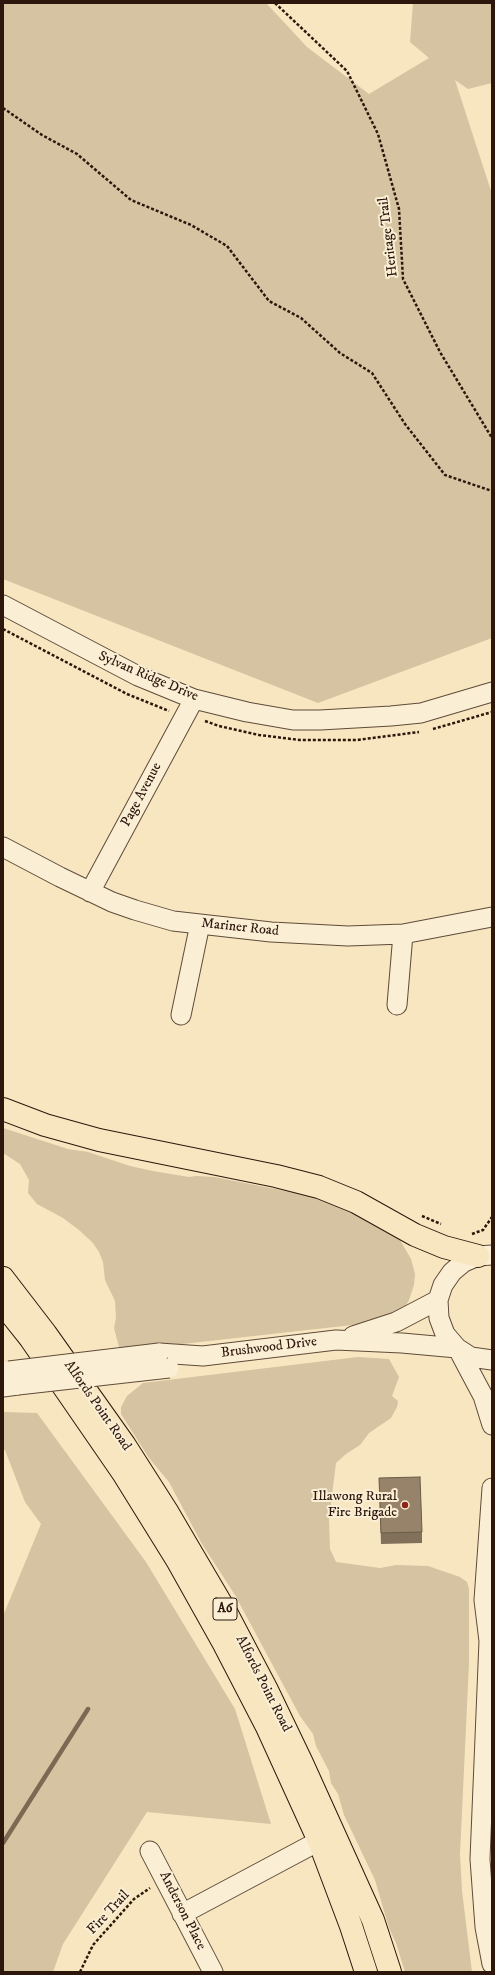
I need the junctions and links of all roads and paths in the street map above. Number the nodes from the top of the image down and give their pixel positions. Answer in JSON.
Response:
{"nodes":[{"id":1,"x":275,"y":3,"type":"edge"},
{"id":2,"x":3,"y":108,"type":"edge"},
{"id":3,"x":492,"y":438,"type":"edge"},
{"id":4,"x":492,"y":491,"type":"edge"},
{"id":5,"x":3,"y":605,"type":"edge"},
{"id":6,"x":492,"y":692,"type":"edge"},
{"id":7,"x":194,"y":699,"type":"junction"},
{"id":8,"x":3,"y":847,"type":"edge"},
{"id":9,"x":90,"y":892,"type":"junction"},
{"id":10,"x":492,"y":917,"type":"edge"},
{"id":11,"x":200,"y":924,"type":"junction"},
{"id":12,"x":402,"y":934,"type":"junction"},
{"id":13,"x":397,"y":1005,"type":"dead end"},
{"id":14,"x":181,"y":1016,"type":"dead end"},
{"id":15,"x":3,"y":1109,"type":"edge"},
{"id":16,"x":485,"y":1255,"type":"edge"},
{"id":17,"x":3,"y":1278,"type":"edge"},
{"id":18,"x":438,"y":1300,"type":"junction"},
{"id":19,"x":3,"y":1304,"type":"edge"},
{"id":20,"x":336,"y":1340,"type":"junction"},
{"id":21,"x":458,"y":1349,"type":"junction"},
{"id":22,"x":492,"y":1360,"type":"edge"},
{"id":23,"x":7,"y":1381,"type":"edge"},
{"id":24,"x":492,"y":1425,"type":"edge"},
{"id":25,"x":492,"y":1488,"type":"edge"},
{"id":26,"x":490,"y":1634,"type":"edge"},
{"id":27,"x":319,"y":1841,"type":"junction"},
{"id":28,"x":150,"y":1851,"type":"dead end"},
{"id":29,"x":165,"y":1877,"type":"junction"},
{"id":30,"x":182,"y":1914,"type":"junction"},
{"id":31,"x":492,"y":1964,"type":"edge"},
{"id":32,"x":80,"y":1972,"type":"edge"},
{"id":33,"x":213,"y":1972,"type":"edge"},
{"id":34,"x":366,"y":1972,"type":"edge"},
{"id":35,"x":390,"y":1972,"type":"edge"}],
"edges":[{"from":1,"to":3,"type":"path","name":"Heritage Trail"},
{"from":2,"to":4,"type":"path"},
{"from":5,"to":7,"type":"street","name":"Sylvan Ridge Drive"},
{"from":6,"to":7,"type":"street","name":"Sylvan Ridge Drive"},
{"from":7,"to":9,"type":"street","name":"Page Avenue"},
{"from":8,"to":9,"type":"street","name":"Mariner Road"},
{"from":9,"to":11,"type":"street","name":"Mariner Road"},
{"from":10,"to":12,"type":"street","name":"Mariner Road"},
{"from":11,"to":12,"type":"street","name":"Mariner Road"},
{"from":11,"to":14,"type":"street"},
{"from":12,"to":13,"type":"street"},
{"from":15,"to":16,"type":"highway"},
{"from":16,"to":18,"type":"street"},
{"from":17,"to":35,"type":"highway","name":"Alfords Point Road","number":"A6"},
{"from":18,"to":20,"type":"street","name":"Brushwood Drive"},
{"from":18,"to":21,"type":"street"},
{"from":19,"to":27,"type":"highway","name":"Alfords Point Road","number":"A6"},
{"from":20,"to":21,"type":"street","name":"Brushwood Drive"},
{"from":20,"to":23,"type":"street","name":"Brushwood Drive","bridge":true},
{"from":21,"to":22,"type":"street"},
{"from":21,"to":24,"type":"street"},
{"from":25,"to":26,"type":"street"},
{"from":26,"to":31,"type":"street"},
{"from":27,"to":30,"type":"street"},
{"from":27,"to":34,"type":"highway","name":"Alfords Point Road","number":"A6"},
{"from":28,"to":29,"type":"street","name":"Anderson Place"},
{"from":29,"to":30,"type":"street","name":"Anderson Place"},
{"from":29,"to":32,"type":"path","name":"Fire Trail"},
{"from":30,"to":33,"type":"street","name":"Anderson Place"}]}
